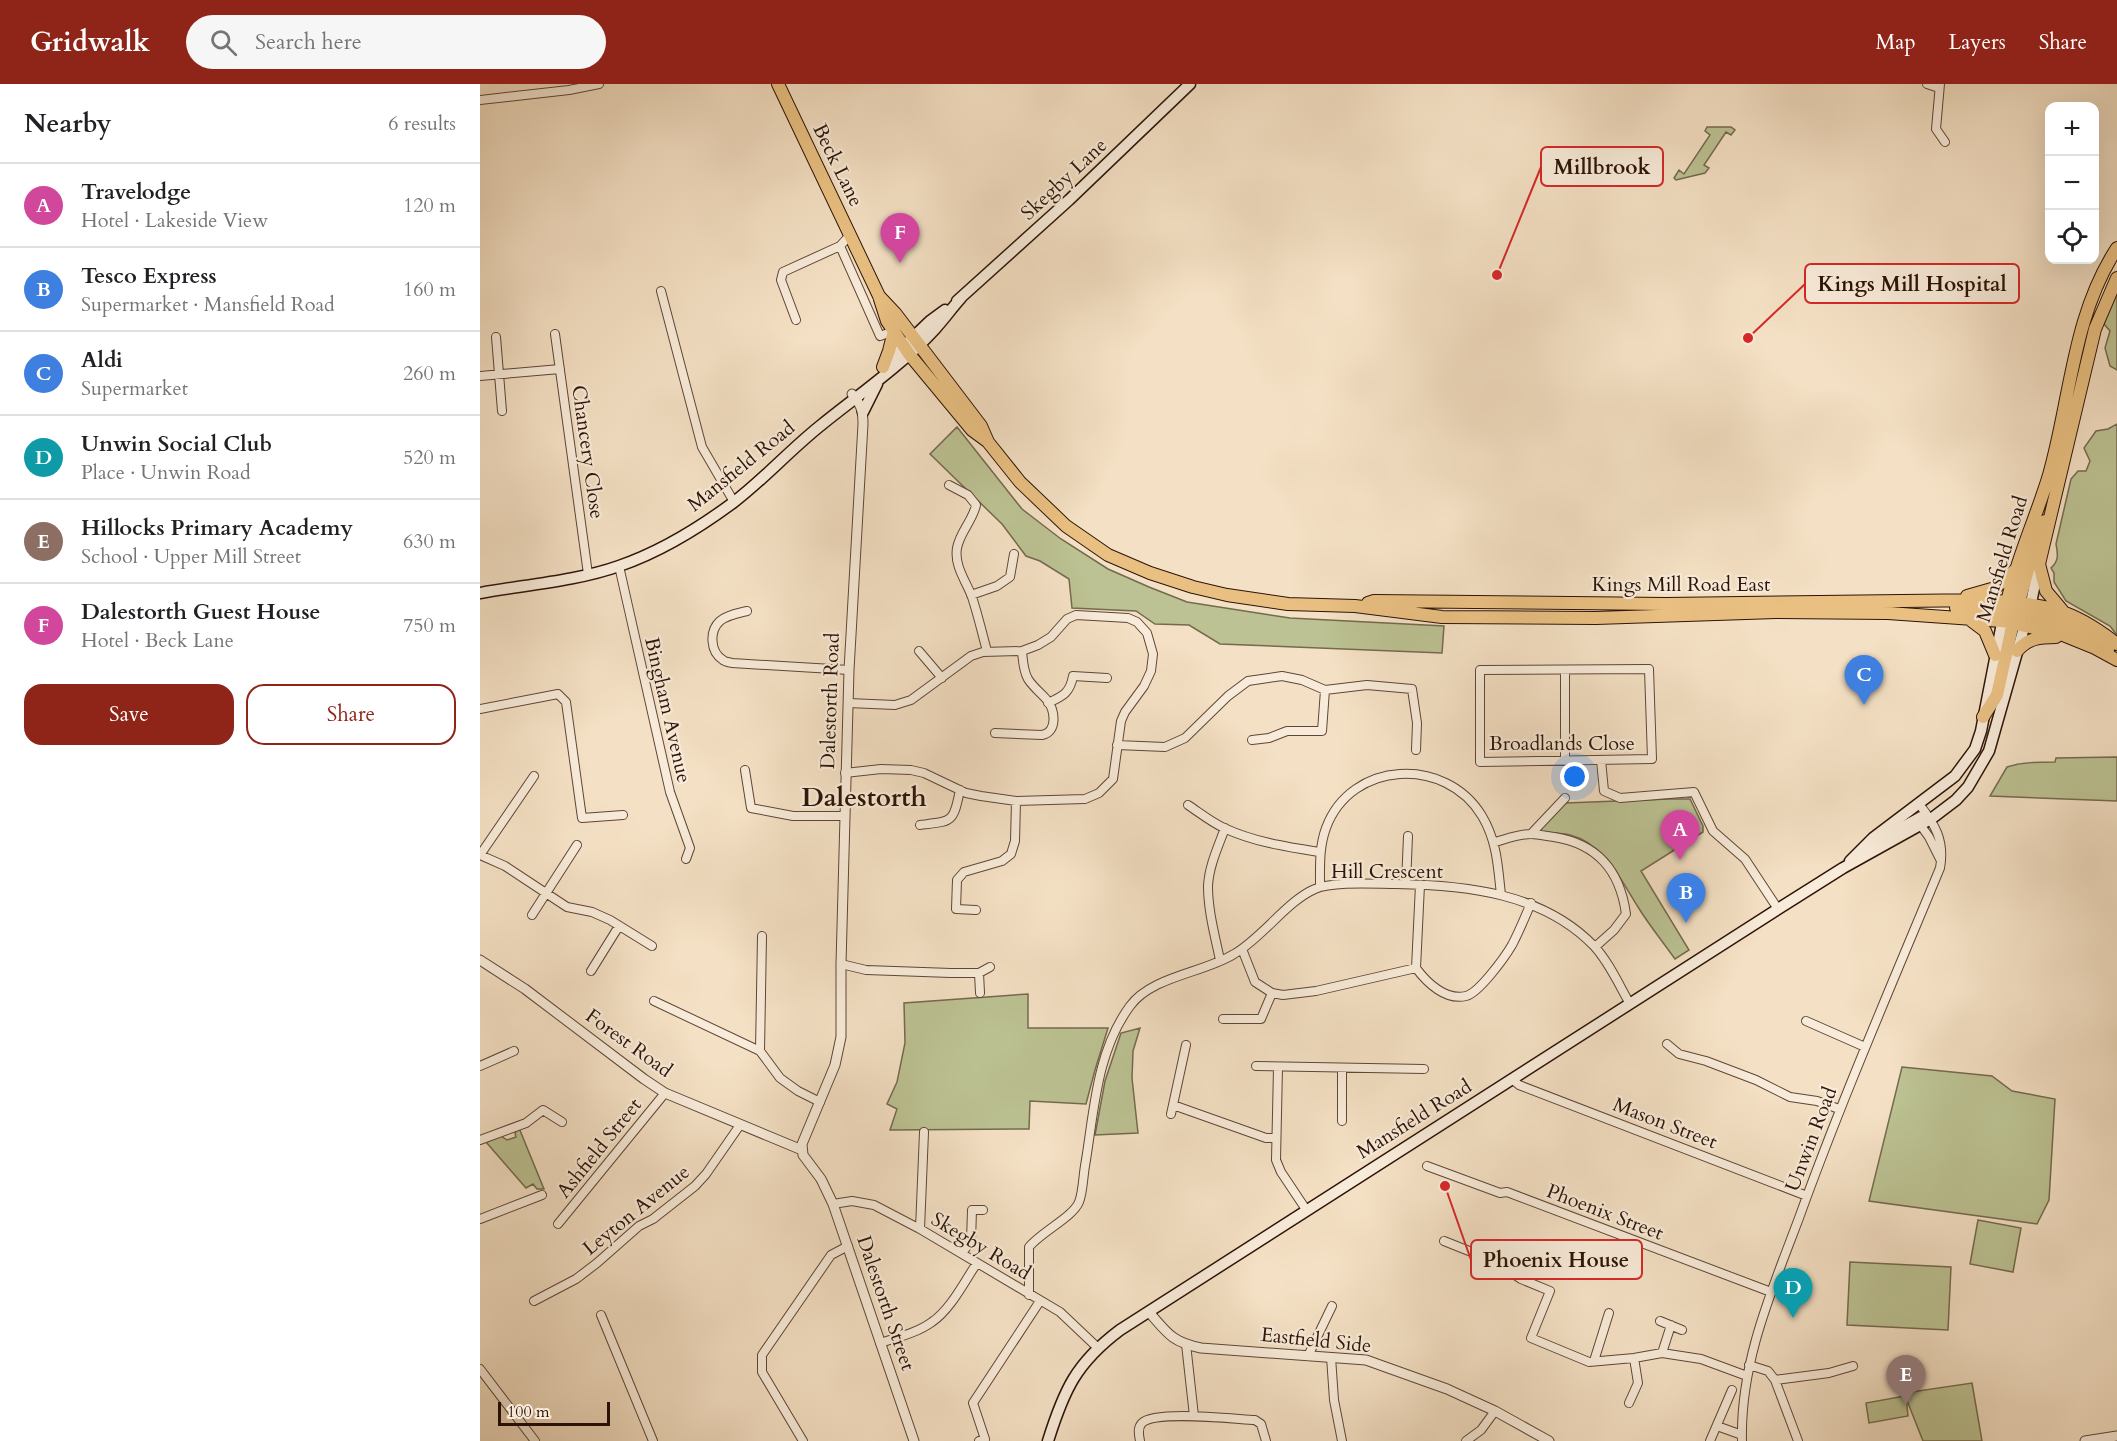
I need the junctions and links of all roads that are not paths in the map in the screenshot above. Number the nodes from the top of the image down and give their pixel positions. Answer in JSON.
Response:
{"nodes":[{"id":1,"x":599,"y":84,"type":"edge"},
{"id":2,"x":778,"y":84,"type":"edge"},
{"id":3,"x":1190,"y":84,"type":"edge"},
{"id":4,"x":1927,"y":84,"type":"edge"},
{"id":5,"x":577,"y":86,"type":"edge"},
{"id":6,"x":1940,"y":86,"type":"edge"},
{"id":7,"x":480,"y":100,"type":"edge"},
{"id":8,"x":1945,"y":142,"type":"dead end"},
{"id":9,"x":850,"y":235,"type":"junction"},
{"id":10,"x":840,"y":246,"type":"junction"},
{"id":11,"x":2117,"y":248,"type":"edge"},
{"id":12,"x":2117,"y":278,"type":"edge"},
{"id":13,"x":661,"y":291,"type":"dead end"},
{"id":14,"x":879,"y":296,"type":"junction"},
{"id":15,"x":796,"y":320,"type":"dead end"},
{"id":16,"x":894,"y":332,"type":"junction"},
{"id":17,"x":555,"y":334,"type":"dead end"},
{"id":18,"x":496,"y":337,"type":"dead end"},
{"id":19,"x":911,"y":346,"type":"junction"},
{"id":20,"x":560,"y":369,"type":"junction"},
{"id":21,"x":882,"y":371,"type":"junction"},
{"id":22,"x":499,"y":374,"type":"junction"},
{"id":23,"x":480,"y":376,"type":"edge"},
{"id":24,"x":854,"y":396,"type":"junction"},
{"id":25,"x":502,"y":411,"type":"dead end"},
{"id":26,"x":863,"y":412,"type":"junction"},
{"id":27,"x":949,"y":485,"type":"dead end"},
{"id":28,"x":734,"y":502,"type":"junction"},
{"id":29,"x":2053,"y":507,"type":"junction"},
{"id":30,"x":1014,"y":554,"type":"dead end"},
{"id":31,"x":2039,"y":564,"type":"junction"},
{"id":32,"x":619,"y":566,"type":"junction"},
{"id":33,"x":2015,"y":570,"type":"junction"},
{"id":34,"x":588,"y":574,"type":"junction"},
{"id":35,"x":480,"y":593,"type":"edge"},
{"id":36,"x":971,"y":595,"type":"junction"},
{"id":37,"x":1893,"y":600,"type":"junction"},
{"id":38,"x":1953,"y":601,"type":"junction"},
{"id":39,"x":1355,"y":606,"type":"junction"},
{"id":40,"x":747,"y":611,"type":"dead end"},
{"id":41,"x":2062,"y":611,"type":"junction"},
{"id":42,"x":2016,"y":613,"type":"junction"},
{"id":43,"x":1969,"y":619,"type":"junction"},
{"id":44,"x":2067,"y":636,"type":"junction"},
{"id":45,"x":2117,"y":644,"type":"edge"},
{"id":46,"x":919,"y":651,"type":"dead end"},
{"id":47,"x":987,"y":651,"type":"junction"},
{"id":48,"x":1022,"y":651,"type":"junction"},
{"id":49,"x":2017,"y":651,"type":"junction"},
{"id":50,"x":1995,"y":655,"type":"junction"},
{"id":51,"x":2117,"y":660,"type":"edge"},
{"id":52,"x":849,"y":670,"type":"junction"},
{"id":53,"x":1565,"y":671,"type":"junction"},
{"id":54,"x":942,"y":678,"type":"junction"},
{"id":55,"x":1107,"y":678,"type":"dead end"},
{"id":56,"x":1325,"y":690,"type":"junction"},
{"id":57,"x":848,"y":703,"type":"junction"},
{"id":58,"x":1048,"y":703,"type":"junction"},
{"id":59,"x":480,"y":709,"type":"edge"},
{"id":60,"x":1983,"y":717,"type":"junction"},
{"id":61,"x":995,"y":733,"type":"dead end"},
{"id":62,"x":1252,"y":740,"type":"dead end"},
{"id":63,"x":1117,"y":745,"type":"junction"},
{"id":64,"x":1416,"y":750,"type":"dead end"},
{"id":65,"x":1601,"y":760,"type":"junction"},
{"id":66,"x":1565,"y":761,"type":"junction"},
{"id":67,"x":745,"y":770,"type":"dead end"},
{"id":68,"x":845,"y":772,"type":"junction"},
{"id":69,"x":534,"y":776,"type":"dead end"},
{"id":70,"x":960,"y":790,"type":"junction"},
{"id":71,"x":1566,"y":798,"type":"dead end"},
{"id":72,"x":1016,"y":801,"type":"junction"},
{"id":73,"x":1188,"y":805,"type":"dead end"},
{"id":74,"x":1916,"y":814,"type":"junction"},
{"id":75,"x":623,"y":815,"type":"dead end"},
{"id":76,"x":844,"y":816,"type":"junction"},
{"id":77,"x":1930,"y":819,"type":"junction"},
{"id":78,"x":920,"y":825,"type":"dead end"},
{"id":79,"x":1225,"y":828,"type":"junction"},
{"id":80,"x":1531,"y":834,"type":"junction"},
{"id":81,"x":1408,"y":837,"type":"dead end"},
{"id":82,"x":1495,"y":842,"type":"junction"},
{"id":83,"x":577,"y":845,"type":"dead end"},
{"id":84,"x":1319,"y":852,"type":"junction"},
{"id":85,"x":480,"y":855,"type":"edge"},
{"id":86,"x":686,"y":859,"type":"dead end"},
{"id":87,"x":1941,"y":863,"type":"junction"},
{"id":88,"x":1843,"y":867,"type":"junction"},
{"id":89,"x":1406,"y":884,"type":"junction"},
{"id":90,"x":1420,"y":885,"type":"junction"},
{"id":91,"x":1320,"y":887,"type":"junction"},
{"id":92,"x":545,"y":894,"type":"junction"},
{"id":93,"x":1501,"y":896,"type":"junction"},
{"id":94,"x":1531,"y":903,"type":"junction"},
{"id":95,"x":1778,"y":909,"type":"junction"},
{"id":96,"x":976,"y":910,"type":"dead end"},
{"id":97,"x":532,"y":915,"type":"dead end"},
{"id":98,"x":619,"y":926,"type":"junction"},
{"id":99,"x":762,"y":936,"type":"dead end"},
{"id":100,"x":652,"y":946,"type":"dead end"},
{"id":101,"x":1595,"y":947,"type":"junction"},
{"id":102,"x":1242,"y":949,"type":"junction"},
{"id":103,"x":480,"y":960,"type":"edge"},
{"id":104,"x":1221,"y":960,"type":"junction"},
{"id":105,"x":841,"y":964,"type":"junction"},
{"id":106,"x":990,"y":968,"type":"dead end"},
{"id":107,"x":1416,"y":968,"type":"junction"},
{"id":108,"x":591,"y":972,"type":"dead end"},
{"id":109,"x":979,"y":973,"type":"junction"},
{"id":110,"x":980,"y":993,"type":"dead end"},
{"id":111,"x":1272,"y":993,"type":"junction"},
{"id":112,"x":654,"y":1001,"type":"dead end"},
{"id":113,"x":1630,"y":1004,"type":"junction"},
{"id":114,"x":1223,"y":1018,"type":"dead end"},
{"id":115,"x":1806,"y":1021,"type":"dead end"},
{"id":116,"x":1667,"y":1044,"type":"dead end"},
{"id":117,"x":1186,"y":1045,"type":"dead end"},
{"id":118,"x":1865,"y":1047,"type":"junction"},
{"id":119,"x":514,"y":1051,"type":"dead end"},
{"id":120,"x":760,"y":1051,"type":"junction"},
{"id":121,"x":480,"y":1066,"type":"edge"},
{"id":122,"x":1256,"y":1066,"type":"dead end"},
{"id":123,"x":1278,"y":1067,"type":"junction"},
{"id":124,"x":1342,"y":1069,"type":"junction"},
{"id":125,"x":1424,"y":1069,"type":"dead end"},
{"id":126,"x":1513,"y":1080,"type":"junction"},
{"id":127,"x":666,"y":1093,"type":"junction"},
{"id":128,"x":820,"y":1101,"type":"junction"},
{"id":129,"x":1173,"y":1105,"type":"junction"},
{"id":130,"x":1839,"y":1109,"type":"junction"},
{"id":131,"x":1171,"y":1114,"type":"dead end"},
{"id":132,"x":1341,"y":1121,"type":"dead end"},
{"id":133,"x":562,"y":1122,"type":"dead end"},
{"id":134,"x":740,"y":1125,"type":"junction"},
{"id":135,"x":924,"y":1132,"type":"dead end"},
{"id":136,"x":1276,"y":1138,"type":"junction"},
{"id":137,"x":480,"y":1140,"type":"edge"},
{"id":138,"x":802,"y":1150,"type":"junction"},
{"id":139,"x":1427,"y":1166,"type":"dead end"},
{"id":140,"x":542,"y":1196,"type":"dead end"},
{"id":141,"x":1807,"y":1196,"type":"junction"},
{"id":142,"x":833,"y":1204,"type":"junction"},
{"id":143,"x":983,"y":1210,"type":"dead end"},
{"id":144,"x":1307,"y":1211,"type":"junction"},
{"id":145,"x":480,"y":1219,"type":"edge"},
{"id":146,"x":558,"y":1224,"type":"dead end"},
{"id":147,"x":920,"y":1229,"type":"junction"},
{"id":148,"x":1444,"y":1242,"type":"dead end"},
{"id":149,"x":848,"y":1246,"type":"junction"},
{"id":150,"x":962,"y":1253,"type":"junction"},
{"id":151,"x":977,"y":1263,"type":"junction"},
{"id":152,"x":1771,"y":1292,"type":"junction"},
{"id":153,"x":1029,"y":1295,"type":"junction"},
{"id":154,"x":534,"y":1301,"type":"dead end"},
{"id":155,"x":1040,"y":1301,"type":"junction"},
{"id":156,"x":1332,"y":1306,"type":"dead end"},
{"id":157,"x":1149,"y":1312,"type":"junction"},
{"id":158,"x":1609,"y":1313,"type":"dead end"},
{"id":159,"x":601,"y":1315,"type":"dead end"},
{"id":160,"x":1660,"y":1321,"type":"dead end"},
{"id":161,"x":1671,"y":1325,"type":"junction"},
{"id":162,"x":1682,"y":1329,"type":"dead end"},
{"id":163,"x":880,"y":1343,"type":"junction"},
{"id":164,"x":1186,"y":1344,"type":"junction"},
{"id":165,"x":1098,"y":1348,"type":"junction"},
{"id":166,"x":1662,"y":1353,"type":"junction"},
{"id":167,"x":1308,"y":1356,"type":"junction"},
{"id":168,"x":1331,"y":1357,"type":"junction"},
{"id":169,"x":1634,"y":1358,"type":"junction"},
{"id":170,"x":1594,"y":1361,"type":"junction"},
{"id":171,"x":1749,"y":1365,"type":"junction"},
{"id":172,"x":1853,"y":1366,"type":"dead end"},
{"id":173,"x":480,"y":1369,"type":"edge"},
{"id":174,"x":1747,"y":1376,"type":"junction"},
{"id":175,"x":1774,"y":1380,"type":"junction"},
{"id":176,"x":1732,"y":1390,"type":"dead end"},
{"id":177,"x":1629,"y":1403,"type":"dead end"},
{"id":178,"x":1495,"y":1411,"type":"junction"},
{"id":179,"x":1194,"y":1416,"type":"junction"},
{"id":180,"x":1717,"y":1426,"type":"junction"},
{"id":181,"x":2117,"y":1436,"type":"edge"},
{"id":182,"x":1742,"y":1438,"type":"edge"},
{"id":183,"x":982,"y":1440,"type":"edge"},
{"id":184,"x":535,"y":1441,"type":"edge"},
{"id":185,"x":654,"y":1441,"type":"edge"},
{"id":186,"x":803,"y":1441,"type":"edge"},
{"id":187,"x":914,"y":1441,"type":"edge"},
{"id":188,"x":1048,"y":1441,"type":"edge"},
{"id":189,"x":1140,"y":1441,"type":"edge"},
{"id":190,"x":1266,"y":1441,"type":"edge"},
{"id":191,"x":1342,"y":1441,"type":"edge"},
{"id":192,"x":1466,"y":1441,"type":"edge"},
{"id":193,"x":1549,"y":1441,"type":"edge"},
{"id":194,"x":1710,"y":1441,"type":"edge"},
{"id":195,"x":1798,"y":1441,"type":"edge"},
{"id":196,"x":2085,"y":1441,"type":"edge"}],
"edges":[{"from":1,"to":5,"type":"street"},
{"from":2,"to":9,"type":"highway","name":"Beck Lane"},
{"from":3,"to":19,"type":"main road","name":"Skegby Lane"},
{"from":4,"to":6,"type":"street"},
{"from":5,"to":7,"type":"street"},
{"from":6,"to":8,"type":"street"},
{"from":9,"to":10,"type":"street"},
{"from":9,"to":14,"type":"highway","name":"Beck Lane"},
{"from":10,"to":15,"type":"street"},
{"from":10,"to":16,"type":"street"},
{"from":11,"to":33,"type":"highway","name":"Mansfield Road"},
{"from":12,"to":29,"type":"highway","name":"Mansfield Road"},
{"from":13,"to":28,"type":"street"},
{"from":14,"to":16,"type":"highway","name":"Beck Lane"},
{"from":14,"to":19,"type":"highway","name":"Beck Lane"},
{"from":16,"to":19,"type":"highway","name":"Beck Lane"},
{"from":16,"to":21,"type":"highway"},
{"from":17,"to":20,"type":"street","name":"Chancery Close"},
{"from":18,"to":22,"type":"street"},
{"from":19,"to":21,"type":"main road","name":"Mansfield Road"},
{"from":19,"to":39,"type":"highway","name":"Kings Mill Road East"},
{"from":20,"to":22,"type":"street"},
{"from":20,"to":34,"type":"street","name":"Chancery Close"},
{"from":21,"to":24,"type":"main road","name":"Mansfield Road"},
{"from":21,"to":26,"type":"main road"},
{"from":22,"to":23,"type":"street"},
{"from":22,"to":25,"type":"street"},
{"from":24,"to":26,"type":"street","name":"Dalestorth Road"},
{"from":24,"to":28,"type":"main road","name":"Mansfield Road"},
{"from":26,"to":52,"type":"street","name":"Dalestorth Road"},
{"from":27,"to":36,"type":"street"},
{"from":28,"to":32,"type":"main road","name":"Mansfield Road"},
{"from":29,"to":31,"type":"highway","name":"Mansfield Road"},
{"from":29,"to":42,"type":"highway"},
{"from":30,"to":36,"type":"street"},
{"from":31,"to":41,"type":"highway"},
{"from":31,"to":42,"type":"main road","name":"Mansfield Road"},
{"from":32,"to":34,"type":"main road","name":"Mansfield Road"},
{"from":32,"to":86,"type":"street","name":"Bingham Avenue"},
{"from":33,"to":38,"type":"highway"},
{"from":33,"to":42,"type":"highway","name":"Mansfield Road"},
{"from":34,"to":35,"type":"main road","name":"Mansfield Road"},
{"from":36,"to":47,"type":"street"},
{"from":37,"to":38,"type":"highway","name":"Kings Mill Road East"},
{"from":37,"to":39,"type":"highway","name":"Kings Mill Road East"},
{"from":37,"to":42,"type":"highway"},
{"from":38,"to":42,"type":"highway","name":"Kings Mill Road East"},
{"from":39,"to":43,"type":"highway","name":"Kings Mill Road East"},
{"from":40,"to":52,"type":"street"},
{"from":41,"to":42,"type":"highway"},
{"from":41,"to":45,"type":"highway"},
{"from":42,"to":43,"type":"highway","name":"Kings Mill Road East"},
{"from":42,"to":44,"type":"highway"},
{"from":42,"to":49,"type":"main road","name":"Mansfield Road"},
{"from":42,"to":50,"type":"main road","name":"Mansfield Road"},
{"from":42,"to":51,"type":"highway"},
{"from":42,"to":60,"type":"highway"},
{"from":43,"to":50,"type":"highway"},
{"from":44,"to":49,"type":"highway"},
{"from":44,"to":51,"type":"highway"},
{"from":46,"to":54,"type":"street"},
{"from":47,"to":48,"type":"street"},
{"from":47,"to":54,"type":"street"},
{"from":48,"to":58,"type":"street"},
{"from":48,"to":63,"type":"street"},
{"from":49,"to":77,"type":"main road","name":"Mansfield Road"},
{"from":50,"to":60,"type":"main road","name":"Mansfield Road"},
{"from":52,"to":57,"type":"street","name":"Dalestorth Road"},
{"from":53,"to":65,"type":"street","name":"Broadlands Close"},
{"from":53,"to":66,"type":"street"},
{"from":53,"to":66,"type":"street","name":"Broadlands Close"},
{"from":54,"to":57,"type":"street"},
{"from":55,"to":58,"type":"street"},
{"from":56,"to":62,"type":"street"},
{"from":56,"to":63,"type":"street"},
{"from":56,"to":64,"type":"street"},
{"from":57,"to":68,"type":"street","name":"Dalestorth Road"},
{"from":58,"to":61,"type":"street"},
{"from":59,"to":75,"type":"street"},
{"from":60,"to":74,"type":"main road","name":"Mansfield Road"},
{"from":63,"to":72,"type":"street"},
{"from":65,"to":66,"type":"street","name":"Broadlands Close"},
{"from":65,"to":95,"type":"street"},
{"from":67,"to":76,"type":"street"},
{"from":68,"to":70,"type":"street"},
{"from":68,"to":76,"type":"street","name":"Dalestorth Road"},
{"from":69,"to":85,"type":"street"},
{"from":70,"to":72,"type":"street"},
{"from":70,"to":78,"type":"street"},
{"from":71,"to":80,"type":"street"},
{"from":72,"to":96,"type":"street"},
{"from":73,"to":79,"type":"street"},
{"from":74,"to":77,"type":"main road","name":"Mansfield Road"},
{"from":74,"to":77,"type":"street","name":"Unwin Road"},
{"from":74,"to":87,"type":"street"},
{"from":74,"to":88,"type":"main road","name":"Mansfield Road"},
{"from":74,"to":88,"type":"main road","name":"Mansfield Road"},
{"from":76,"to":105,"type":"street","name":"Dalestorth Road"},
{"from":77,"to":87,"type":"street","name":"Unwin Road"},
{"from":79,"to":84,"type":"street"},
{"from":79,"to":104,"type":"street"},
{"from":80,"to":82,"type":"street"},
{"from":80,"to":101,"type":"street"},
{"from":81,"to":89,"type":"street"},
{"from":82,"to":84,"type":"street"},
{"from":82,"to":93,"type":"street"},
{"from":83,"to":92,"type":"street"},
{"from":84,"to":91,"type":"street"},
{"from":85,"to":92,"type":"street"},
{"from":87,"to":118,"type":"street","name":"Unwin Road"},
{"from":88,"to":95,"type":"main road","name":"Mansfield Road"},
{"from":89,"to":90,"type":"street","name":"Hill Crescent"},
{"from":89,"to":91,"type":"street","name":"Hill Crescent"},
{"from":90,"to":93,"type":"street","name":"Hill Crescent"},
{"from":90,"to":107,"type":"street"},
{"from":91,"to":102,"type":"street","name":"Hill Crescent"},
{"from":92,"to":97,"type":"street"},
{"from":92,"to":98,"type":"street"},
{"from":93,"to":94,"type":"street","name":"Hill Crescent"},
{"from":94,"to":101,"type":"street","name":"Hill Crescent"},
{"from":94,"to":107,"type":"street"},
{"from":95,"to":113,"type":"main road","name":"Mansfield Road"},
{"from":98,"to":100,"type":"street"},
{"from":98,"to":108,"type":"street"},
{"from":99,"to":120,"type":"street"},
{"from":101,"to":113,"type":"street","name":"Hill Crescent"},
{"from":102,"to":104,"type":"street","name":"Hill Crescent"},
{"from":102,"to":111,"type":"street"},
{"from":103,"to":127,"type":"street","name":"Forest Road"},
{"from":104,"to":153,"type":"street","name":"Hill Crescent"},
{"from":105,"to":109,"type":"street"},
{"from":105,"to":128,"type":"street","name":"Dalestorth Road"},
{"from":106,"to":109,"type":"street"},
{"from":107,"to":111,"type":"street"},
{"from":109,"to":110,"type":"street"},
{"from":111,"to":114,"type":"street"},
{"from":112,"to":120,"type":"street"},
{"from":113,"to":126,"type":"main road","name":"Mansfield Road"},
{"from":115,"to":118,"type":"street"},
{"from":116,"to":130,"type":"street"},
{"from":117,"to":129,"type":"street"},
{"from":118,"to":130,"type":"street","name":"Unwin Road"},
{"from":119,"to":121,"type":"street"},
{"from":120,"to":128,"type":"street"},
{"from":122,"to":123,"type":"street"},
{"from":123,"to":124,"type":"street"},
{"from":123,"to":136,"type":"street"},
{"from":124,"to":125,"type":"street"},
{"from":124,"to":132,"type":"street"},
{"from":126,"to":141,"type":"street","name":"Mason Street"},
{"from":126,"to":144,"type":"main road","name":"Mansfield Road"},
{"from":127,"to":134,"type":"street","name":"Forest Road"},
{"from":127,"to":146,"type":"street","name":"Ashfield Street"},
{"from":128,"to":138,"type":"street","name":"Dalestorth Road"},
{"from":129,"to":131,"type":"street"},
{"from":129,"to":136,"type":"street"},
{"from":130,"to":141,"type":"street","name":"Unwin Road"},
{"from":133,"to":137,"type":"street"},
{"from":134,"to":138,"type":"street","name":"Forest Road"},
{"from":134,"to":154,"type":"street","name":"Leyton Avenue"},
{"from":135,"to":147,"type":"street"},
{"from":136,"to":144,"type":"street"},
{"from":138,"to":142,"type":"street","name":"Dalestorth Street"},
{"from":139,"to":152,"type":"street","name":"Phoenix Street"},
{"from":140,"to":145,"type":"street"},
{"from":141,"to":152,"type":"street","name":"Unwin Road"},
{"from":142,"to":147,"type":"street","name":"Skegby Road"},
{"from":142,"to":149,"type":"street","name":"Dalestorth Street"},
{"from":143,"to":150,"type":"street"},
{"from":144,"to":157,"type":"main road","name":"Mansfield Road"},
{"from":147,"to":150,"type":"street","name":"Skegby Road"},
{"from":148,"to":170,"type":"street"},
{"from":149,"to":163,"type":"street","name":"Dalestorth Street"},
{"from":149,"to":186,"type":"street"},
{"from":150,"to":151,"type":"street","name":"Skegby Road"},
{"from":151,"to":153,"type":"street","name":"Skegby Road"},
{"from":151,"to":163,"type":"street"},
{"from":152,"to":171,"type":"street","name":"Unwin Road"},
{"from":153,"to":155,"type":"street","name":"Skegby Road"},
{"from":155,"to":165,"type":"street","name":"Skegby Road"},
{"from":155,"to":183,"type":"street"},
{"from":156,"to":167,"type":"street"},
{"from":157,"to":164,"type":"street","name":"Eastfield Side"},
{"from":157,"to":165,"type":"main road","name":"Mansfield Road"},
{"from":158,"to":170,"type":"street"},
{"from":159,"to":185,"type":"street"},
{"from":160,"to":161,"type":"street"},
{"from":161,"to":162,"type":"street"},
{"from":161,"to":166,"type":"street"},
{"from":163,"to":187,"type":"street","name":"Dalestorth Street"},
{"from":164,"to":167,"type":"street","name":"Eastfield Side"},
{"from":164,"to":179,"type":"street"},
{"from":165,"to":188,"type":"main road","name":"Mansfield Road"},
{"from":166,"to":169,"type":"street"},
{"from":166,"to":174,"type":"street"},
{"from":167,"to":168,"type":"street","name":"Eastfield Side"},
{"from":168,"to":178,"type":"street","name":"Eastfield Side"},
{"from":168,"to":191,"type":"street"},
{"from":169,"to":170,"type":"street"},
{"from":169,"to":177,"type":"street"},
{"from":171,"to":174,"type":"street","name":"Unwin Road"},
{"from":171,"to":175,"type":"street"},
{"from":172,"to":175,"type":"street"},
{"from":173,"to":184,"type":"street"},
{"from":174,"to":182,"type":"street","name":"Unwin Road"},
{"from":175,"to":195,"type":"street"},
{"from":176,"to":180,"type":"street"},
{"from":178,"to":192,"type":"street"},
{"from":178,"to":193,"type":"street","name":"Eastfield Side"},
{"from":179,"to":189,"type":"street"},
{"from":179,"to":190,"type":"street"},
{"from":180,"to":182,"type":"street","name":"Unwin Road"},
{"from":180,"to":194,"type":"street"},
{"from":181,"to":196,"type":"street"}]}
